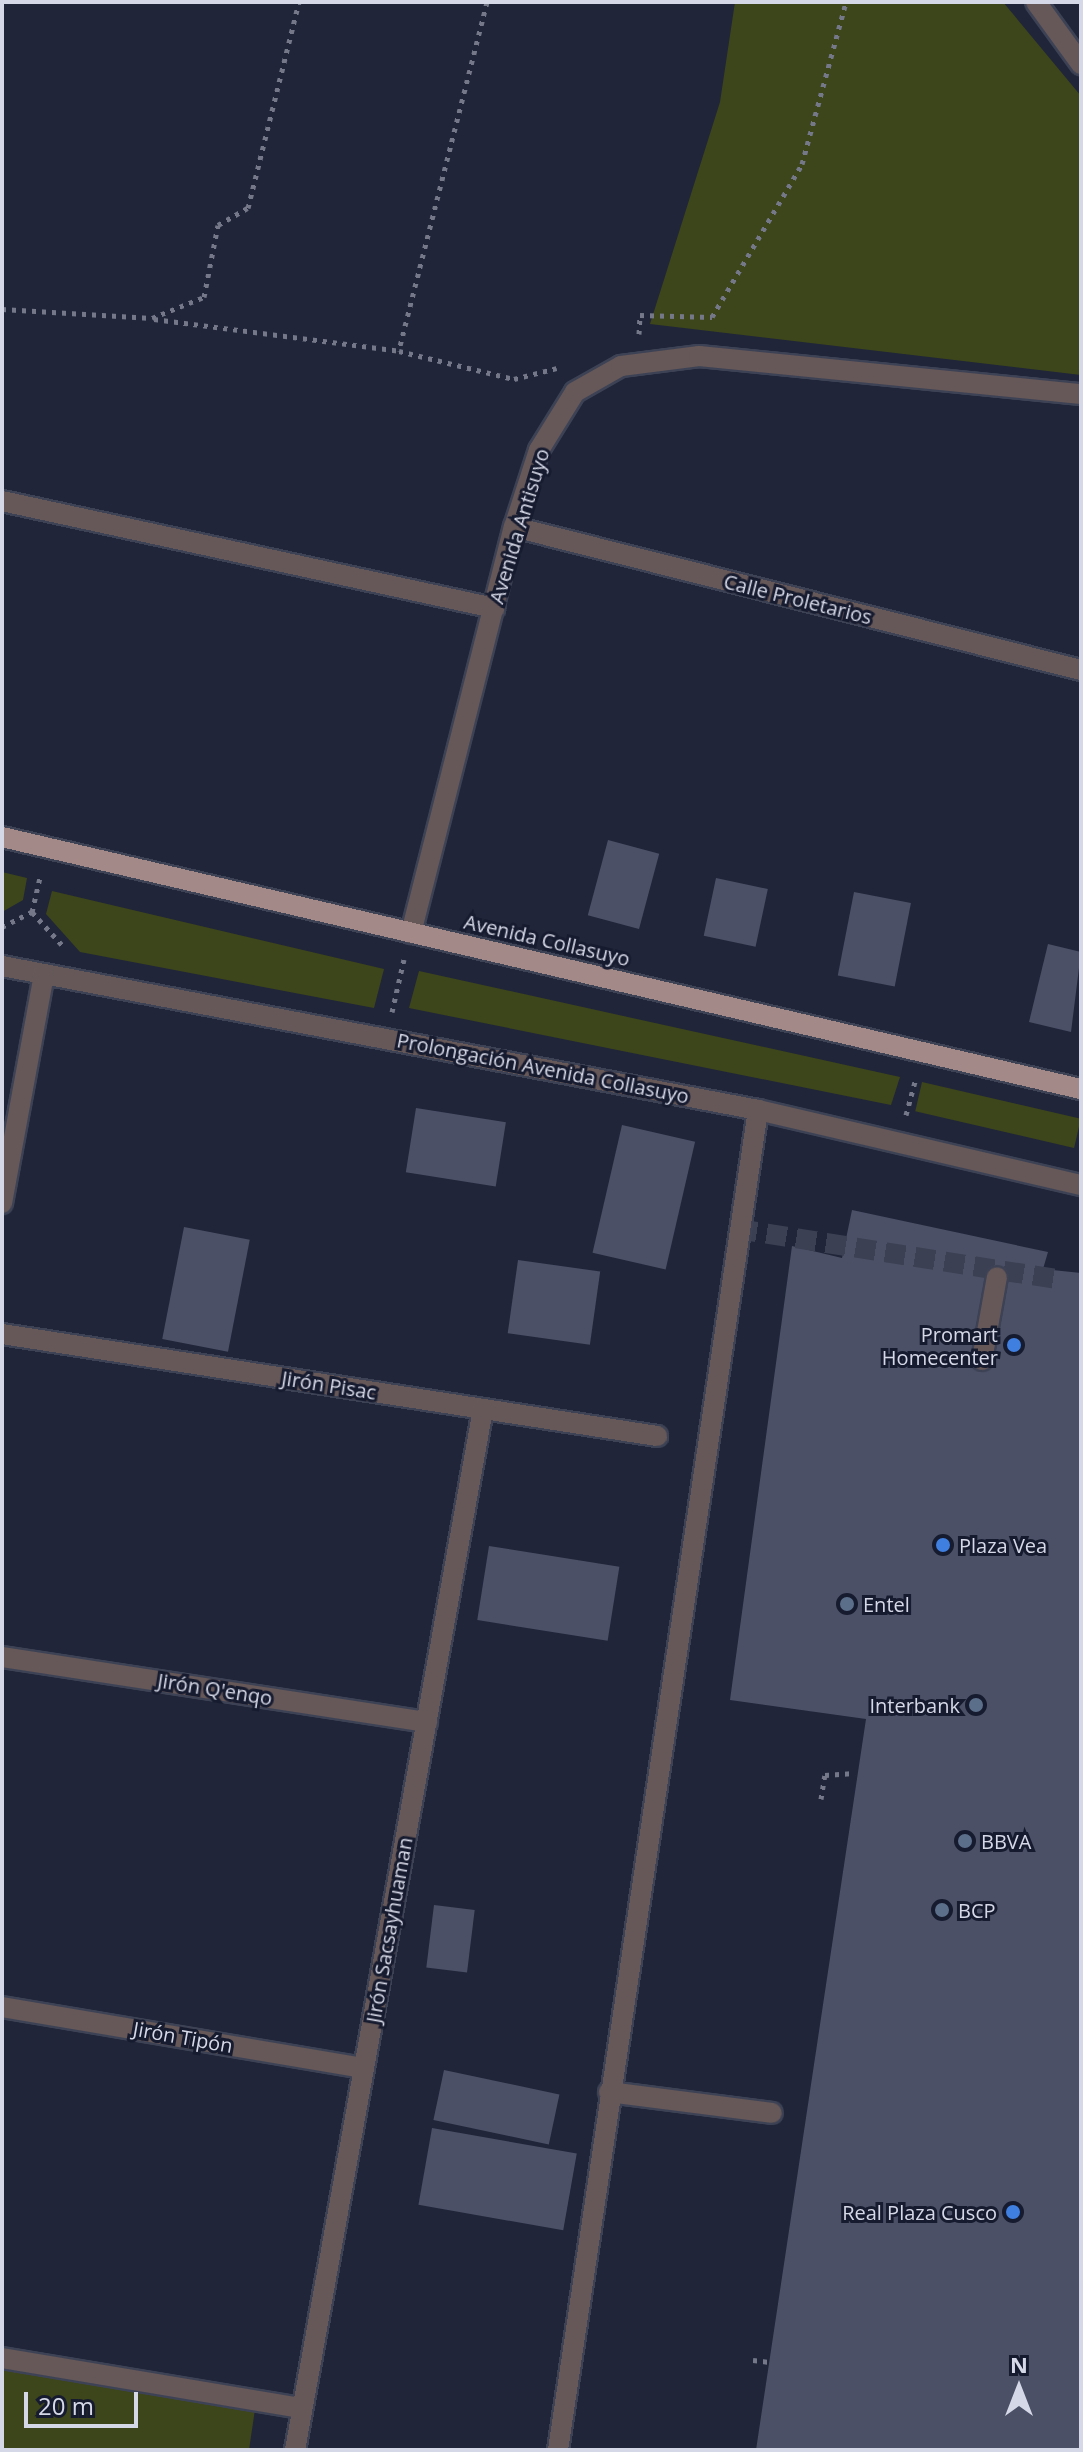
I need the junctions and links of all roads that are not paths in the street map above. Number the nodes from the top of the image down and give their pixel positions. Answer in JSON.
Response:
{"nodes":[{"id":1,"x":1036,"y":2,"type":"edge"},
{"id":2,"x":1078,"y":57,"type":"edge"},
{"id":3,"x":1081,"y":394,"type":"edge"},
{"id":4,"x":2,"y":501,"type":"edge"},
{"id":5,"x":514,"y":527,"type":"junction"},
{"id":6,"x":494,"y":608,"type":"junction"},
{"id":7,"x":1081,"y":670,"type":"edge"},
{"id":8,"x":2,"y":837,"type":"edge"},
{"id":9,"x":411,"y":933,"type":"junction"},
{"id":10,"x":2,"y":966,"type":"edge"},
{"id":11,"x":44,"y":975,"type":"junction"},
{"id":12,"x":1081,"y":1089,"type":"edge"},
{"id":13,"x":758,"y":1110,"type":"junction"},
{"id":14,"x":1081,"y":1185,"type":"edge"},
{"id":15,"x":2,"y":1203,"type":"edge"},
{"id":16,"x":997,"y":1277,"type":"dead end"},
{"id":17,"x":2,"y":1334,"type":"edge"},
{"id":18,"x":982,"y":1360,"type":"dead end"},
{"id":19,"x":483,"y":1409,"type":"junction"},
{"id":20,"x":657,"y":1436,"type":"dead end"},
{"id":21,"x":2,"y":1657,"type":"edge"},
{"id":22,"x":427,"y":1722,"type":"junction"},
{"id":23,"x":2,"y":2007,"type":"edge"},
{"id":24,"x":363,"y":2068,"type":"junction"},
{"id":25,"x":609,"y":2092,"type":"junction"},
{"id":26,"x":772,"y":2113,"type":"dead end"},
{"id":27,"x":2,"y":2358,"type":"edge"},
{"id":28,"x":302,"y":2408,"type":"junction"},
{"id":29,"x":295,"y":2450,"type":"edge"},
{"id":30,"x":558,"y":2450,"type":"edge"}],
"edges":[{"from":1,"to":2,"type":"street"},
{"from":3,"to":5,"type":"street","name":"Avenida Antisuyo"},
{"from":4,"to":6,"type":"street"},
{"from":5,"to":6,"type":"street","name":"Avenida Antisuyo"},
{"from":5,"to":7,"type":"street","name":"Calle Proletarios"},
{"from":6,"to":9,"type":"street","name":"Avenida Antisuyo"},
{"from":8,"to":9,"type":"main road","name":"Avenida Collasuyo"},
{"from":9,"to":12,"type":"main road","name":"Avenida Collasuyo"},
{"from":10,"to":11,"type":"street","name":"Prolongación Avenida Collasuyo"},
{"from":11,"to":13,"type":"street","name":"Prolongación Avenida Collasuyo"},
{"from":11,"to":15,"type":"street"},
{"from":13,"to":14,"type":"street","name":"Prolongación Avenida Collasuyo"},
{"from":13,"to":25,"type":"street"},
{"from":16,"to":18,"type":"street"},
{"from":17,"to":19,"type":"street","name":"Jirón Pisac"},
{"from":19,"to":20,"type":"street","name":"Jirón Pisac"},
{"from":19,"to":22,"type":"street","name":"Jirón Sacsayhuaman"},
{"from":21,"to":22,"type":"street","name":"Jirón Q'enqo"},
{"from":22,"to":24,"type":"street","name":"Jirón Sacsayhuaman"},
{"from":23,"to":24,"type":"street","name":"Jirón Tipón"},
{"from":24,"to":28,"type":"street","name":"Jirón Sacsayhuaman"},
{"from":25,"to":26,"type":"street"},
{"from":25,"to":30,"type":"street"},
{"from":27,"to":28,"type":"street"},
{"from":28,"to":29,"type":"street","name":"Jirón Sacsayhuaman"}]}
